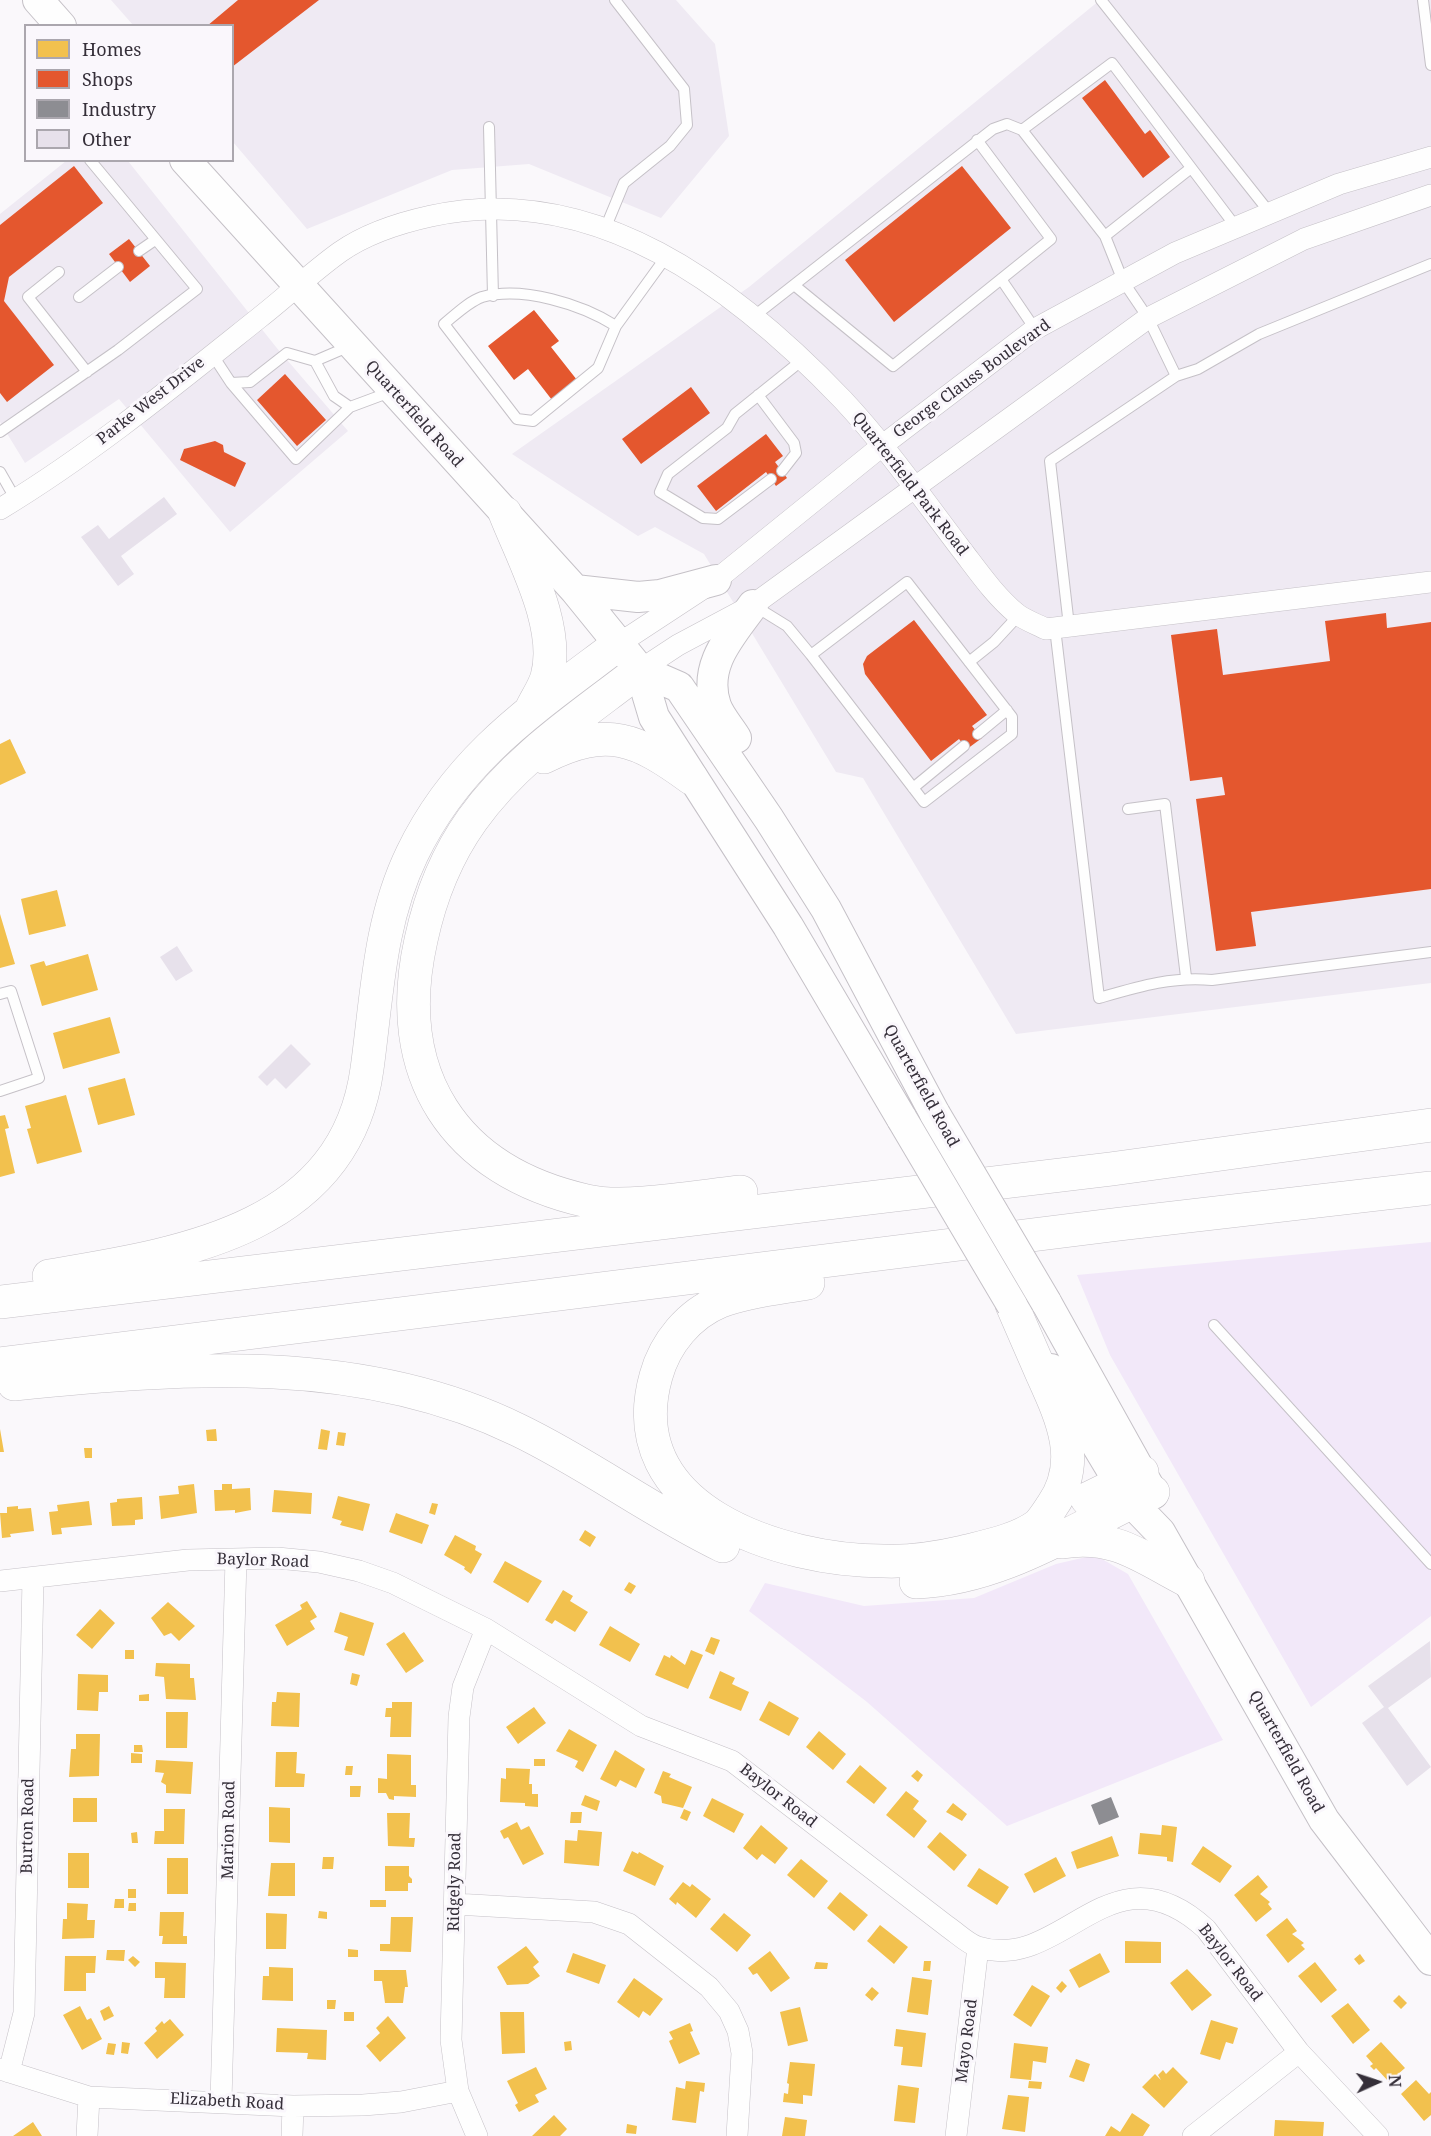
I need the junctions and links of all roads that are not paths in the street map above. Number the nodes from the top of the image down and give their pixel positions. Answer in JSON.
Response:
{"nodes":[{"id":1,"x":38,"y":0,"type":"edge"},
{"id":2,"x":615,"y":0,"type":"edge"},
{"id":3,"x":1101,"y":0,"type":"edge"},
{"id":4,"x":1423,"y":0,"type":"edge"},
{"id":5,"x":59,"y":24,"type":"edge"},
{"id":6,"x":1431,"y":65,"type":"edge"},
{"id":7,"x":489,"y":127,"type":"dead end"},
{"id":8,"x":1022,"y":130,"type":"junction"},
{"id":9,"x":977,"y":141,"type":"junction"},
{"id":10,"x":1431,"y":157,"type":"edge"},
{"id":11,"x":92,"y":162,"type":"edge"},
{"id":12,"x":187,"y":162,"type":"edge"},
{"id":13,"x":1191,"y":168,"type":"junction"},
{"id":14,"x":1431,"y":195,"type":"edge"},
{"id":15,"x":490,"y":209,"type":"junction"},
{"id":16,"x":1270,"y":213,"type":"junction"},
{"id":17,"x":1236,"y":227,"type":"junction"},
{"id":18,"x":605,"y":229,"type":"junction"},
{"id":19,"x":1106,"y":236,"type":"junction"},
{"id":20,"x":155,"y":240,"type":"junction"},
{"id":21,"x":139,"y":251,"type":"dead end"},
{"id":22,"x":666,"y":257,"type":"junction"},
{"id":23,"x":1431,"y":264,"type":"edge"},
{"id":24,"x":118,"y":267,"type":"dead end"},
{"id":25,"x":58,"y":272,"type":"dead end"},
{"id":26,"x":1001,"y":279,"type":"junction"},
{"id":27,"x":1123,"y":281,"type":"junction"},
{"id":28,"x":794,"y":285,"type":"junction"},
{"id":29,"x":298,"y":286,"type":"junction"},
{"id":30,"x":493,"y":296,"type":"junction"},
{"id":31,"x":79,"y":297,"type":"dead end"},
{"id":32,"x":753,"y":317,"type":"junction"},
{"id":33,"x":1148,"y":318,"type":"junction"},
{"id":34,"x":616,"y":326,"type":"junction"},
{"id":35,"x":1035,"y":329,"type":"junction"},
{"id":36,"x":352,"y":345,"type":"junction"},
{"id":37,"x":212,"y":354,"type":"junction"},
{"id":38,"x":801,"y":360,"type":"junction"},
{"id":39,"x":315,"y":362,"type":"junction"},
{"id":40,"x":87,"y":372,"type":"junction"},
{"id":41,"x":1176,"y":376,"type":"junction"},
{"id":42,"x":231,"y":383,"type":"junction"},
{"id":43,"x":393,"y":391,"type":"junction"},
{"id":44,"x":758,"y":395,"type":"junction"},
{"id":45,"x":350,"y":407,"type":"junction"},
{"id":46,"x":0,"y":432,"type":"edge"},
{"id":47,"x":883,"y":446,"type":"junction"},
{"id":48,"x":782,"y":471,"type":"dead end"},
{"id":49,"x":0,"y":472,"type":"edge"},
{"id":50,"x":771,"y":479,"type":"dead end"},
{"id":51,"x":912,"y":487,"type":"junction"},
{"id":52,"x":8,"y":505,"type":"edge"},
{"id":53,"x":506,"y":513,"type":"junction"},
{"id":54,"x":716,"y":580,"type":"junction"},
{"id":55,"x":1431,"y":582,"type":"edge"},
{"id":56,"x":575,"y":590,"type":"junction"},
{"id":57,"x":753,"y":605,"type":"junction"},
{"id":58,"x":1018,"y":615,"type":"junction"},
{"id":59,"x":1062,"y":627,"type":"junction"},
{"id":60,"x":620,"y":644,"type":"junction"},
{"id":61,"x":811,"y":655,"type":"junction"},
{"id":62,"x":969,"y":662,"type":"junction"},
{"id":63,"x":640,"y":670,"type":"junction"},
{"id":64,"x":1007,"y":710,"type":"junction"},
{"id":65,"x":530,"y":712,"type":"junction"},
{"id":66,"x":978,"y":734,"type":"dead end"},
{"id":67,"x":964,"y":746,"type":"dead end"},
{"id":68,"x":508,"y":775,"type":"junction"},
{"id":69,"x":691,"y":778,"type":"junction"},
{"id":70,"x":913,"y":788,"type":"junction"},
{"id":71,"x":1128,"y":808,"type":"dead end"},
{"id":72,"x":826,"y":909,"type":"junction"},
{"id":73,"x":1431,"y":952,"type":"edge"},
{"id":74,"x":1186,"y":977,"type":"junction"},
{"id":75,"x":0,"y":994,"type":"edge"},
{"id":76,"x":0,"y":1091,"type":"edge"},
{"id":77,"x":1431,"y":1125,"type":"edge"},
{"id":78,"x":1111,"y":1169,"type":"junction"},
{"id":79,"x":1431,"y":1188,"type":"edge"},
{"id":80,"x":1120,"y":1224,"type":"junction"},
{"id":81,"x":0,"y":1284,"type":"edge"},
{"id":82,"x":0,"y":1302,"type":"edge"},
{"id":83,"x":1012,"y":1305,"type":"junction"},
{"id":84,"x":1214,"y":1325,"type":"dead end"},
{"id":85,"x":0,"y":1364,"type":"edge"},
{"id":86,"x":0,"y":1385,"type":"edge"},
{"id":87,"x":1137,"y":1487,"type":"junction"},
{"id":88,"x":1042,"y":1534,"type":"junction"},
{"id":89,"x":236,"y":1559,"type":"junction"},
{"id":90,"x":1431,"y":1564,"type":"edge"},
{"id":91,"x":33,"y":1578,"type":"junction"},
{"id":92,"x":0,"y":1581,"type":"edge"},
{"id":93,"x":1188,"y":1581,"type":"junction"},
{"id":94,"x":486,"y":1629,"type":"junction"},
{"id":95,"x":455,"y":1904,"type":"junction"},
{"id":96,"x":978,"y":1947,"type":"junction"},
{"id":97,"x":1431,"y":1960,"type":"edge"},
{"id":98,"x":1299,"y":2052,"type":"junction"},
{"id":99,"x":5,"y":2070,"type":"edge"},
{"id":100,"x":458,"y":2091,"type":"junction"},
{"id":101,"x":89,"y":2097,"type":"junction"},
{"id":102,"x":221,"y":2101,"type":"junction"},
{"id":103,"x":293,"y":2106,"type":"junction"},
{"id":104,"x":87,"y":2136,"type":"edge"},
{"id":105,"x":292,"y":2136,"type":"edge"},
{"id":106,"x":477,"y":2136,"type":"edge"},
{"id":107,"x":737,"y":2136,"type":"edge"},
{"id":108,"x":956,"y":2136,"type":"edge"},
{"id":109,"x":1193,"y":2136,"type":"edge"},
{"id":110,"x":1378,"y":2136,"type":"edge"}],
"edges":[{"from":1,"to":5,"type":"main road"},
{"from":2,"to":18,"type":"lane"},
{"from":3,"to":16,"type":"lane"},
{"from":4,"to":6,"type":"lane"},
{"from":7,"to":15,"type":"lane"},
{"from":8,"to":9,"type":"lane"},
{"from":8,"to":13,"type":"lane"},
{"from":8,"to":19,"type":"lane"},
{"from":9,"to":26,"type":"lane"},
{"from":9,"to":28,"type":"lane"},
{"from":10,"to":16,"type":"street","name":"George Clauss Boulevard"},
{"from":11,"to":20,"type":"lane"},
{"from":12,"to":29,"type":"main road","name":"Quarterfield Road"},
{"from":13,"to":17,"type":"lane"},
{"from":13,"to":19,"type":"lane"},
{"from":14,"to":33,"type":"street"},
{"from":15,"to":18,"type":"street","name":"Quarterfield Park Road"},
{"from":15,"to":29,"type":"street","name":"Quarterfield Park Road"},
{"from":15,"to":30,"type":"lane"},
{"from":16,"to":17,"type":"street","name":"George Clauss Boulevard"},
{"from":17,"to":27,"type":"street","name":"George Clauss Boulevard"},
{"from":18,"to":22,"type":"street","name":"Quarterfield Park Road"},
{"from":19,"to":27,"type":"lane"},
{"from":20,"to":21,"type":"lane"},
{"from":20,"to":40,"type":"lane"},
{"from":22,"to":32,"type":"street","name":"Quarterfield Park Road"},
{"from":22,"to":34,"type":"lane"},
{"from":23,"to":41,"type":"lane"},
{"from":24,"to":31,"type":"lane"},
{"from":25,"to":40,"type":"lane"},
{"from":26,"to":28,"type":"lane"},
{"from":26,"to":35,"type":"lane"},
{"from":27,"to":33,"type":"lane"},
{"from":27,"to":35,"type":"street","name":"George Clauss Boulevard"},
{"from":28,"to":32,"type":"lane"},
{"from":29,"to":36,"type":"main road","name":"Quarterfield Road"},
{"from":29,"to":37,"type":"street","name":"Parke West Drive"},
{"from":30,"to":34,"type":"lane"},
{"from":30,"to":34,"type":"lane"},
{"from":32,"to":38,"type":"street","name":"Quarterfield Park Road"},
{"from":33,"to":41,"type":"lane"},
{"from":33,"to":51,"type":"street"},
{"from":35,"to":47,"type":"street","name":"George Clauss Boulevard"},
{"from":36,"to":39,"type":"lane"},
{"from":36,"to":43,"type":"main road","name":"Quarterfield Road"},
{"from":37,"to":42,"type":"lane"},
{"from":37,"to":52,"type":"street","name":"Parke West Drive"},
{"from":38,"to":44,"type":"lane"},
{"from":38,"to":47,"type":"street","name":"Quarterfield Park Road"},
{"from":39,"to":42,"type":"lane"},
{"from":39,"to":45,"type":"lane"},
{"from":40,"to":46,"type":"lane"},
{"from":41,"to":59,"type":"lane"},
{"from":42,"to":45,"type":"lane"},
{"from":43,"to":45,"type":"lane"},
{"from":43,"to":53,"type":"main road","name":"Quarterfield Road"},
{"from":44,"to":48,"type":"lane"},
{"from":44,"to":50,"type":"lane"},
{"from":47,"to":51,"type":"street","name":"Quarterfield Park Road"},
{"from":47,"to":54,"type":"street","name":"George Clauss Boulevard"},
{"from":49,"to":52,"type":"lane"},
{"from":51,"to":57,"type":"street"},
{"from":51,"to":58,"type":"street","name":"Quarterfield Park Road"},
{"from":53,"to":56,"type":"main road","name":"Quarterfield Road"},
{"from":53,"to":65,"type":"highway"},
{"from":54,"to":56,"type":"main road"},
{"from":54,"to":60,"type":"street","name":"George Clauss Boulevard"},
{"from":55,"to":59,"type":"street","name":"Quarterfield Park Road"},
{"from":56,"to":60,"type":"main road","name":"Quarterfield Road"},
{"from":57,"to":61,"type":"lane"},
{"from":57,"to":63,"type":"street"},
{"from":57,"to":72,"type":"main road"},
{"from":58,"to":59,"type":"street","name":"Quarterfield Park Road"},
{"from":58,"to":62,"type":"lane"},
{"from":59,"to":74,"type":"lane"},
{"from":60,"to":63,"type":"main road","name":"Quarterfield Road"},
{"from":60,"to":65,"type":"highway"},
{"from":61,"to":62,"type":"lane"},
{"from":61,"to":70,"type":"lane"},
{"from":62,"to":64,"type":"lane"},
{"from":63,"to":68,"type":"highway"},
{"from":63,"to":69,"type":"main road","name":"Quarterfield Road"},
{"from":63,"to":72,"type":"main road","name":"Quarterfield Road"},
{"from":64,"to":66,"type":"lane"},
{"from":64,"to":70,"type":"lane"},
{"from":65,"to":81,"type":"highway"},
{"from":67,"to":70,"type":"lane"},
{"from":68,"to":69,"type":"highway"},
{"from":68,"to":78,"type":"highway"},
{"from":69,"to":83,"type":"main road","name":"Quarterfield Road","bridge":true},
{"from":71,"to":74,"type":"lane"},
{"from":72,"to":87,"type":"main road","name":"Quarterfield Road","bridge":true},
{"from":73,"to":74,"type":"lane"},
{"from":75,"to":76,"type":"lane"},
{"from":77,"to":78,"type":"highway"},
{"from":78,"to":82,"type":"highway"},
{"from":79,"to":80,"type":"highway"},
{"from":80,"to":85,"type":"highway"},
{"from":80,"to":88,"type":"highway"},
{"from":83,"to":87,"type":"main road","name":"Quarterfield Road"},
{"from":83,"to":88,"type":"highway"},
{"from":84,"to":90,"type":"lane"},
{"from":86,"to":88,"type":"highway"},
{"from":87,"to":88,"type":"highway"},
{"from":87,"to":93,"type":"main road","name":"Quarterfield Road"},
{"from":88,"to":93,"type":"highway"},
{"from":89,"to":91,"type":"street","name":"Baylor Road"},
{"from":89,"to":94,"type":"street","name":"Baylor Road"},
{"from":89,"to":102,"type":"street","name":"Marion Road"},
{"from":91,"to":92,"type":"street","name":"Baylor Road"},
{"from":91,"to":99,"type":"street","name":"Burton Road"},
{"from":93,"to":97,"type":"main road","name":"Quarterfield Road"},
{"from":94,"to":95,"type":"street","name":"Ridgely Road"},
{"from":94,"to":96,"type":"street","name":"Baylor Road"},
{"from":95,"to":100,"type":"street","name":"Ridgely Road"},
{"from":95,"to":107,"type":"street"},
{"from":96,"to":98,"type":"street","name":"Baylor Road"},
{"from":96,"to":108,"type":"street","name":"Mayo Road"},
{"from":98,"to":109,"type":"street"},
{"from":98,"to":110,"type":"street","name":"Baylor Road"},
{"from":99,"to":101,"type":"street","name":"Elizabeth Road"},
{"from":100,"to":103,"type":"street","name":"Elizabeth Road"},
{"from":100,"to":106,"type":"street","name":"Ridgely Road"},
{"from":101,"to":102,"type":"street","name":"Elizabeth Road"},
{"from":101,"to":104,"type":"street"},
{"from":102,"to":103,"type":"street","name":"Elizabeth Road"},
{"from":103,"to":105,"type":"street"}]}
